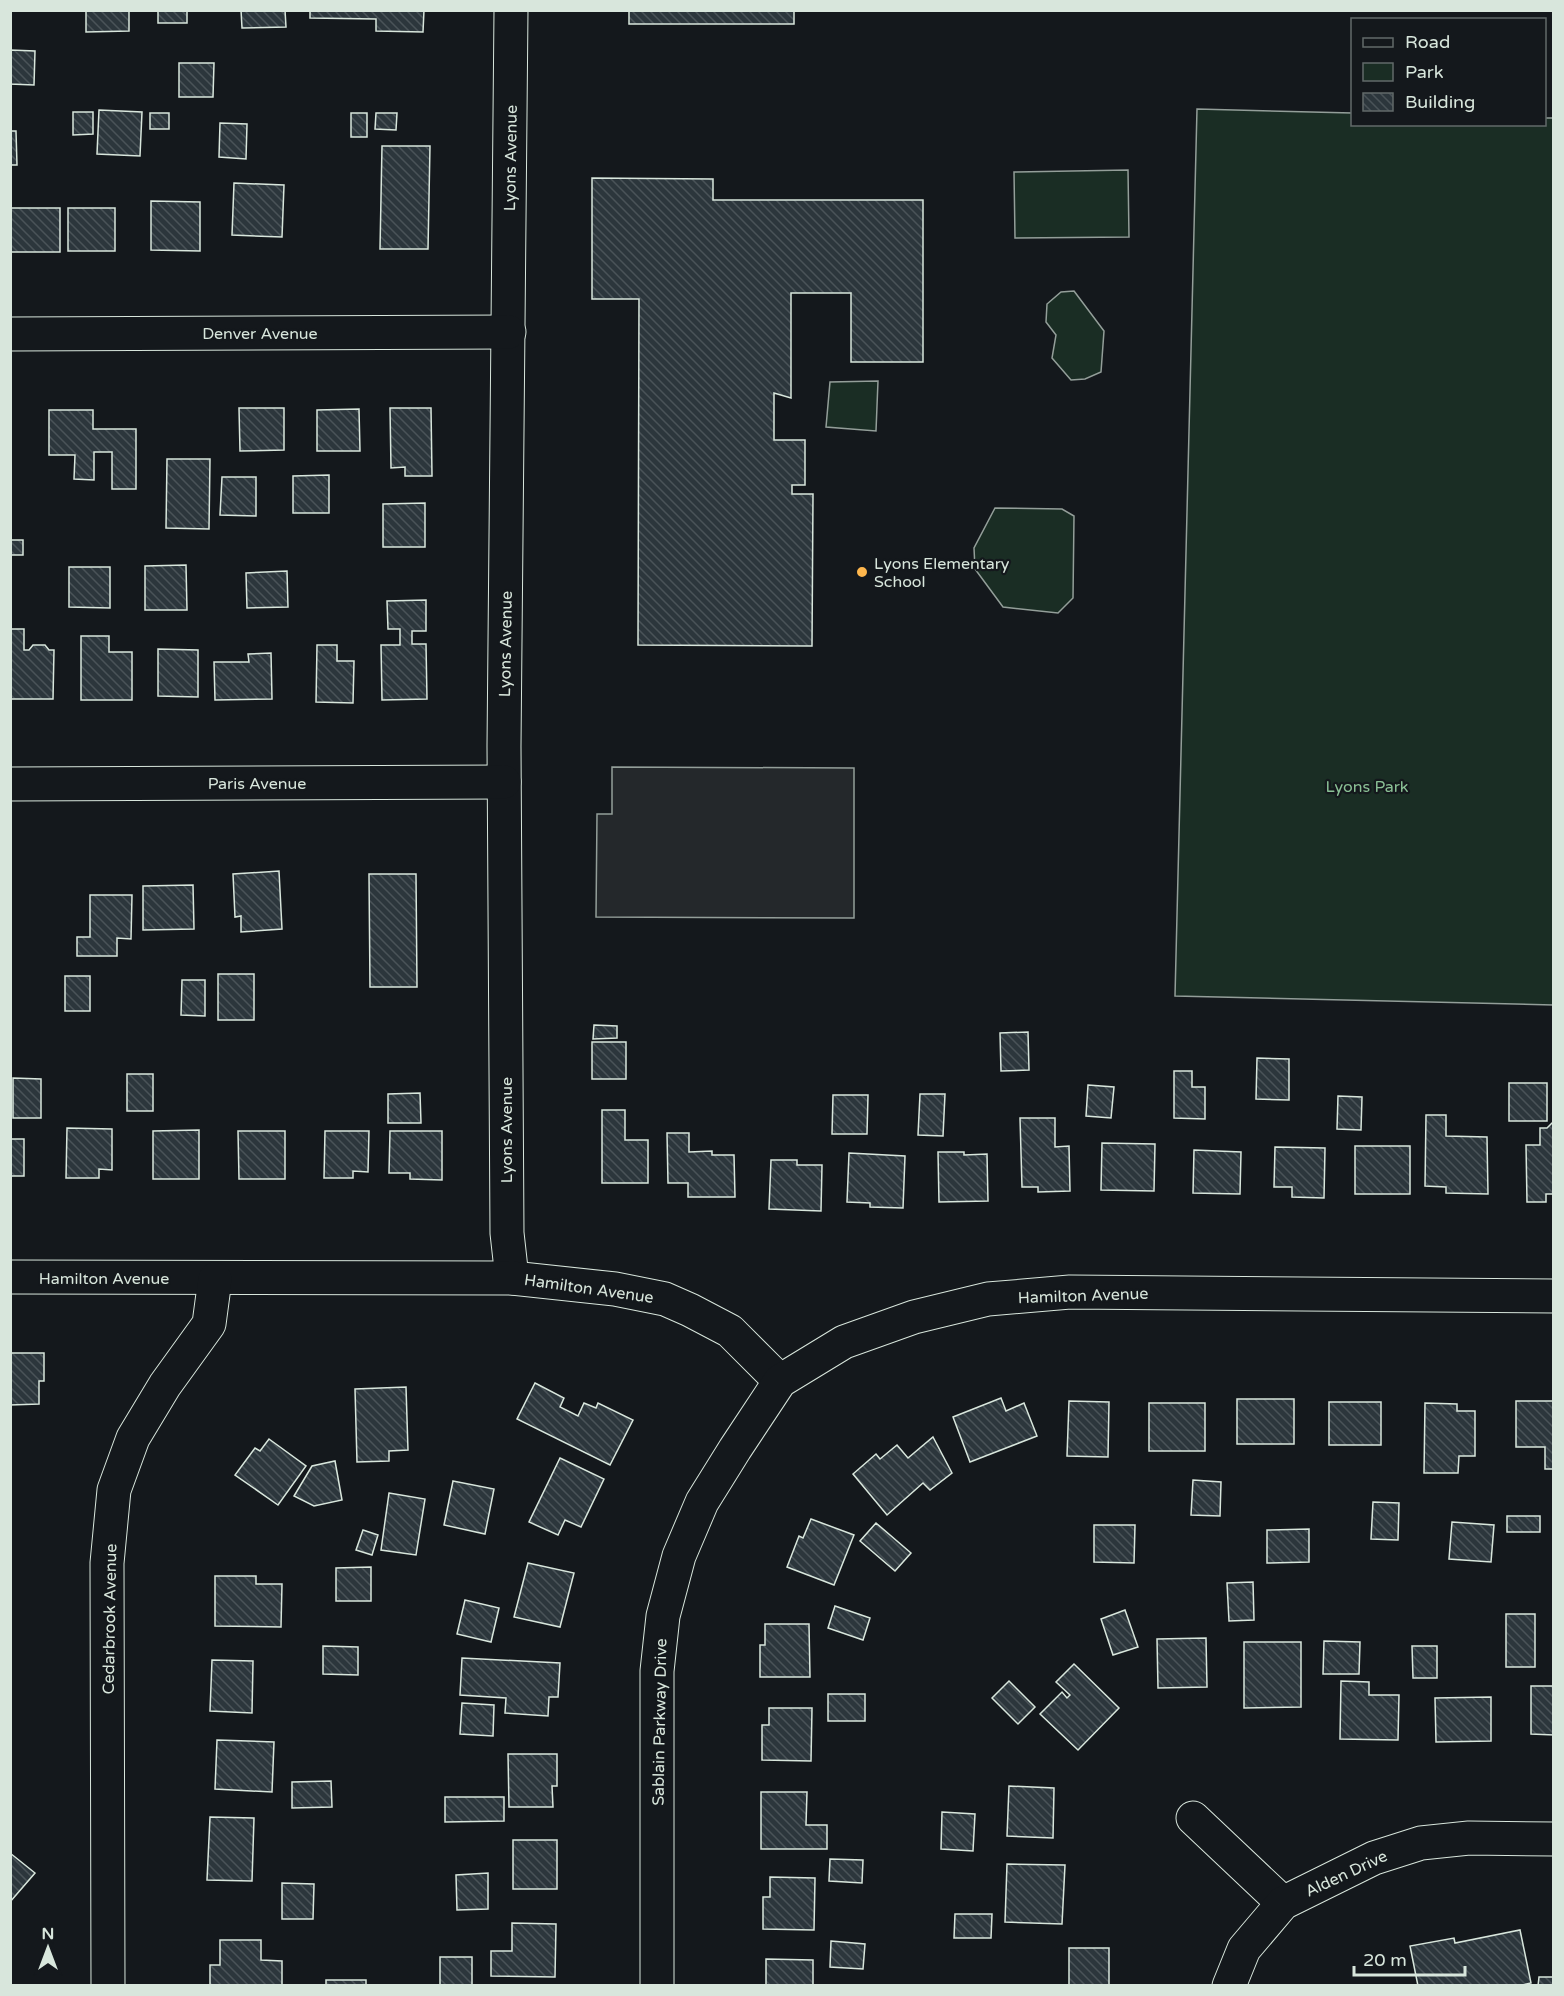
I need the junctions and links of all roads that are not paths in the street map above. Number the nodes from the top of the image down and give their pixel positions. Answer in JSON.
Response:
{"nodes":[{"id":1,"x":512,"y":10,"type":"edge"},
{"id":2,"x":508,"y":332,"type":"junction"},
{"id":3,"x":10,"y":334,"type":"edge"},
{"id":4,"x":504,"y":782,"type":"junction"},
{"id":5,"x":10,"y":784,"type":"edge"},
{"id":6,"x":10,"y":1277,"type":"edge"},
{"id":7,"x":512,"y":1278,"type":"junction"},
{"id":8,"x":215,"y":1279,"type":"junction"},
{"id":9,"x":1554,"y":1296,"type":"edge"},
{"id":10,"x":780,"y":1381,"type":"junction"},
{"id":11,"x":1193,"y":1818,"type":"dead end"},
{"id":12,"x":1554,"y":1839,"type":"edge"},
{"id":13,"x":1283,"y":1903,"type":"junction"},
{"id":14,"x":108,"y":1986,"type":"edge"},
{"id":15,"x":657,"y":1986,"type":"edge"},
{"id":16,"x":1229,"y":1986,"type":"edge"}],
"edges":[{"from":1,"to":2,"type":"street","name":"Lyons Avenue"},
{"from":2,"to":3,"type":"street","name":"Denver Avenue"},
{"from":2,"to":4,"type":"street","name":"Lyons Avenue"},
{"from":4,"to":5,"type":"street","name":"Paris Avenue"},
{"from":4,"to":7,"type":"street","name":"Lyons Avenue"},
{"from":6,"to":8,"type":"street","name":"Hamilton Avenue"},
{"from":7,"to":8,"type":"street","name":"Hamilton Avenue"},
{"from":7,"to":10,"type":"street","name":"Hamilton Avenue"},
{"from":8,"to":14,"type":"street","name":"Cedarbrook Avenue"},
{"from":9,"to":10,"type":"street","name":"Hamilton Avenue"},
{"from":10,"to":15,"type":"street","name":"Sablain Parkway Drive"},
{"from":11,"to":13,"type":"street"},
{"from":12,"to":13,"type":"street","name":"Alden Drive"},
{"from":13,"to":16,"type":"street","name":"Alden Drive"}]}
